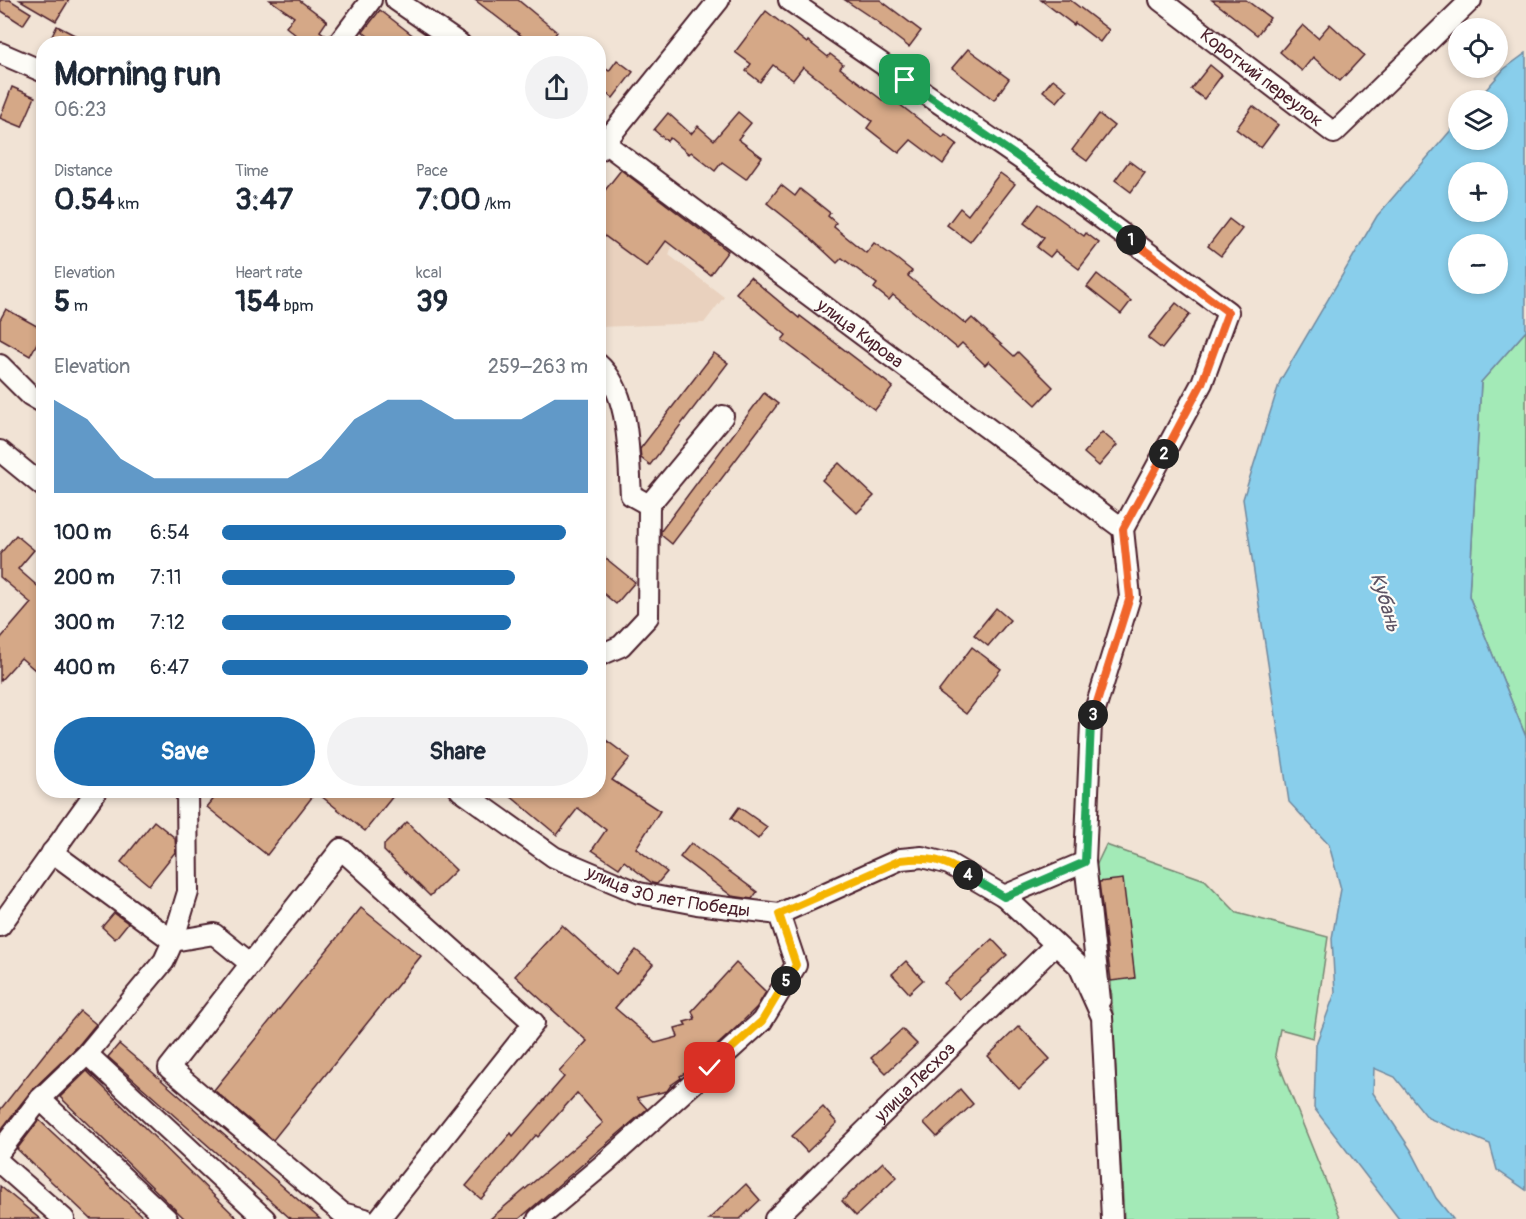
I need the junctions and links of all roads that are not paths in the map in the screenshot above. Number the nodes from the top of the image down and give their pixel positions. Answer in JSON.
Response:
{"nodes":[{"id":1,"x":371,"y":0,"type":"edge"},
{"id":2,"x":396,"y":0,"type":"edge"},
{"id":3,"x":719,"y":0,"type":"edge"},
{"id":4,"x":789,"y":0,"type":"edge"},
{"id":5,"x":1160,"y":0,"type":"edge"},
{"id":6,"x":1471,"y":0,"type":"edge"},
{"id":7,"x":345,"y":36,"type":"edge"},
{"id":8,"x":448,"y":36,"type":"edge"},
{"id":9,"x":0,"y":53,"type":"edge"},
{"id":10,"x":36,"y":69,"type":"edge"},
{"id":11,"x":606,"y":138,"type":"edge"},
{"id":12,"x":606,"y":148,"type":"edge"},
{"id":13,"x":0,"y":365,"type":"edge"},
{"id":14,"x":606,"y":370,"type":"edge"},
{"id":15,"x":36,"y":398,"type":"edge"},
{"id":16,"x":723,"y":416,"type":"dead end"},
{"id":17,"x":0,"y":451,"type":"edge"},
{"id":18,"x":36,"y":480,"type":"edge"},
{"id":19,"x":649,"y":505,"type":"junction"},
{"id":20,"x":1123,"y":529,"type":"junction"},
{"id":21,"x":606,"y":653,"type":"edge"},
{"id":22,"x":91,"y":798,"type":"edge"},
{"id":23,"x":187,"y":798,"type":"edge"},
{"id":24,"x":471,"y":798,"type":"edge"},
{"id":25,"x":52,"y":852,"type":"junction"},
{"id":26,"x":1085,"y":862,"type":"junction"},
{"id":27,"x":1004,"y":897,"type":"junction"},
{"id":28,"x":779,"y":914,"type":"junction"},
{"id":29,"x":0,"y":926,"type":"edge"},
{"id":30,"x":173,"y":940,"type":"junction"},
{"id":31,"x":1062,"y":951,"type":"junction"},
{"id":32,"x":250,"y":964,"type":"junction"},
{"id":33,"x":1102,"y":1017,"type":"junction"},
{"id":34,"x":87,"y":1054,"type":"junction"},
{"id":35,"x":40,"y":1099,"type":"junction"},
{"id":36,"x":0,"y":1151,"type":"edge"},
{"id":37,"x":0,"y":1163,"type":"edge"},
{"id":38,"x":64,"y":1219,"type":"edge"},
{"id":39,"x":167,"y":1219,"type":"edge"},
{"id":40,"x":265,"y":1219,"type":"edge"},
{"id":41,"x":365,"y":1219,"type":"edge"},
{"id":42,"x":378,"y":1219,"type":"edge"},
{"id":43,"x":538,"y":1219,"type":"edge"},
{"id":44,"x":775,"y":1219,"type":"edge"},
{"id":45,"x":1112,"y":1219,"type":"edge"}],
"edges":[{"from":1,"to":7,"type":"street"},
{"from":2,"to":8,"type":"street"},
{"from":3,"to":11,"type":"street"},
{"from":4,"to":20,"type":"street"},
{"from":5,"to":6,"type":"street","name":"Короткий переулок"},
{"from":9,"to":10,"type":"street"},
{"from":12,"to":20,"type":"street","name":"улица Кирова"},
{"from":13,"to":15,"type":"street"},
{"from":14,"to":19,"type":"street"},
{"from":16,"to":19,"type":"street"},
{"from":17,"to":18,"type":"street"},
{"from":19,"to":21,"type":"street"},
{"from":20,"to":26,"type":"street"},
{"from":22,"to":25,"type":"street"},
{"from":23,"to":30,"type":"street"},
{"from":24,"to":28,"type":"street","name":"улица 30 лет Победы"},
{"from":25,"to":29,"type":"street"},
{"from":25,"to":30,"type":"street"},
{"from":26,"to":27,"type":"street"},
{"from":26,"to":33,"type":"street"},
{"from":27,"to":28,"type":"street"},
{"from":27,"to":31,"type":"street"},
{"from":28,"to":43,"type":"street"},
{"from":30,"to":32,"type":"street"},
{"from":30,"to":34,"type":"street"},
{"from":31,"to":33,"type":"street"},
{"from":31,"to":44,"type":"street","name":"улица Лесхоз"},
{"from":32,"to":41,"type":"street"},
{"from":32,"to":42,"type":"street"},
{"from":33,"to":45,"type":"street"},
{"from":34,"to":35,"type":"street"},
{"from":34,"to":40,"type":"street"},
{"from":35,"to":36,"type":"street"},
{"from":35,"to":39,"type":"street"},
{"from":37,"to":38,"type":"street"}]}
